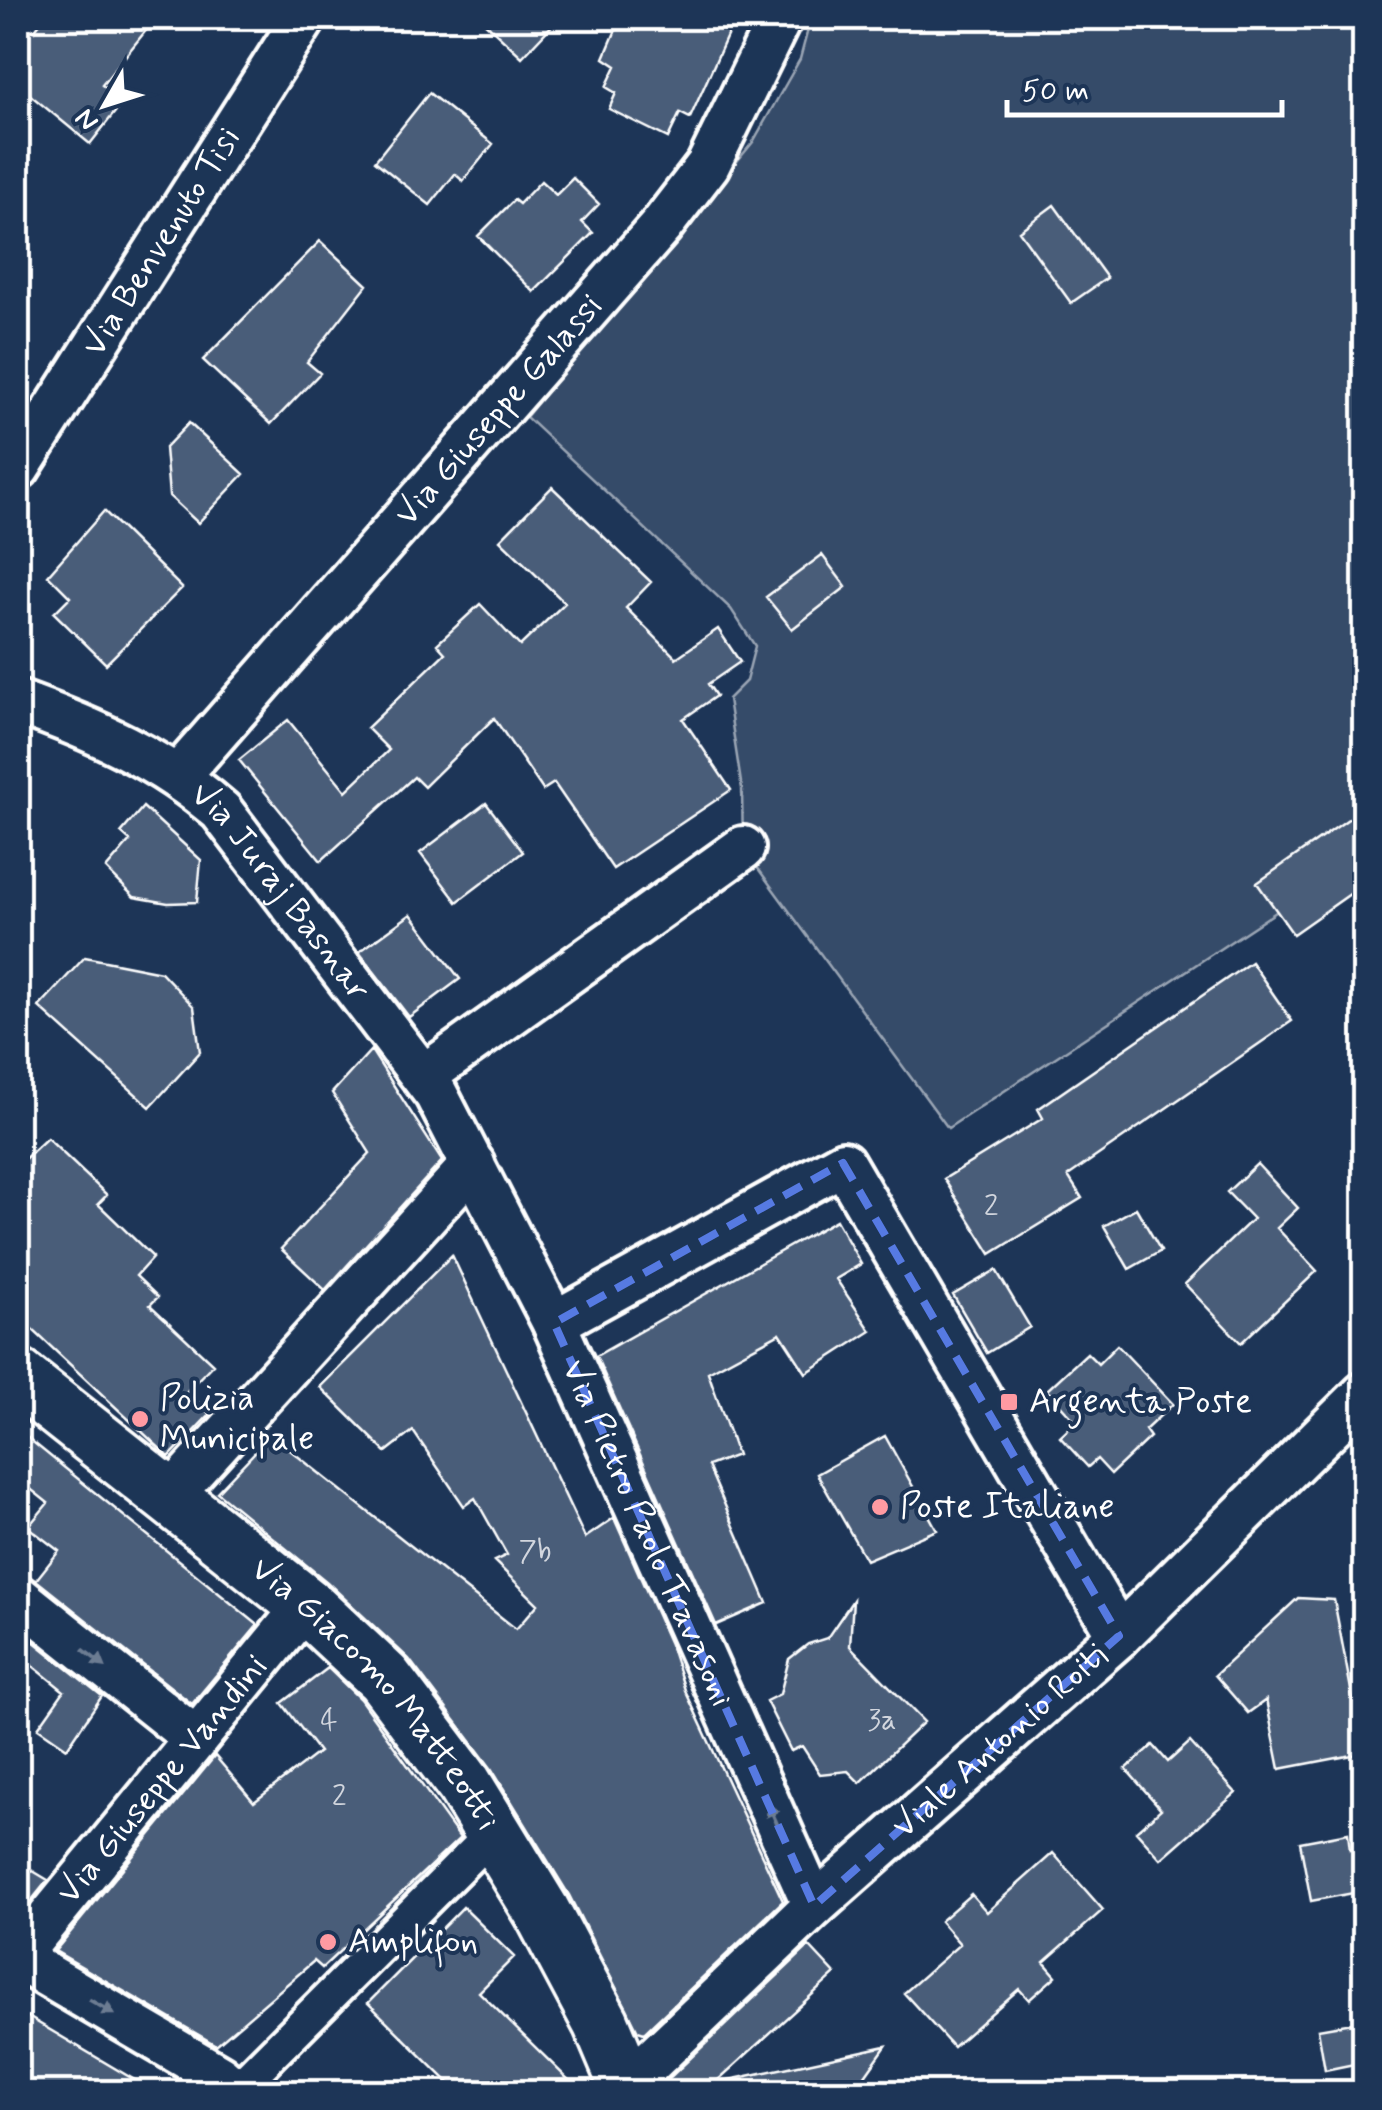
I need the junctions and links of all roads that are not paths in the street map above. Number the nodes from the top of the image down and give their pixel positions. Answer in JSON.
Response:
{"nodes":[{"id":1,"x":304,"y":18,"type":"edge"},
{"id":2,"x":780,"y":18,"type":"edge"},
{"id":3,"x":18,"y":468,"type":"edge"},
{"id":4,"x":18,"y":702,"type":"edge"},
{"id":5,"x":178,"y":775,"type":"junction"},
{"id":6,"x":743,"y":848,"type":"dead end"},
{"id":7,"x":424,"y":1076,"type":"junction"},
{"id":8,"x":472,"y":1164,"type":"junction"},
{"id":9,"x":554,"y":1324,"type":"junction"},
{"id":10,"x":18,"y":1377,"type":"edge"},
{"id":11,"x":1362,"y":1413,"type":"edge"},
{"id":12,"x":170,"y":1496,"type":"junction"},
{"id":13,"x":18,"y":1597,"type":"edge"},
{"id":14,"x":306,"y":1604,"type":"junction"},
{"id":15,"x":1119,"y":1636,"type":"junction"},
{"id":16,"x":196,"y":1739,"type":"junction"},
{"id":17,"x":494,"y":1832,"type":"junction"},
{"id":18,"x":814,"y":1906,"type":"junction"},
{"id":19,"x":18,"y":1957,"type":"edge"},
{"id":20,"x":224,"y":2088,"type":"edge"},
{"id":21,"x":626,"y":2090,"type":"edge"}],
"edges":[{"from":1,"to":3,"type":"street","name":"Via Benvenuto Tisi"},
{"from":2,"to":5,"type":"street","name":"Via Giuseppe Galassi"},
{"from":4,"to":5,"type":"street","name":"Via Juraj Basnar"},
{"from":5,"to":7,"type":"street","name":"Via Juraj Basnar"},
{"from":6,"to":7,"type":"street"},
{"from":7,"to":8,"type":"street","name":"Via Juraj Basnar"},
{"from":8,"to":9,"type":"street","name":"Via Pietro Paolo Travasoni"},
{"from":8,"to":12,"type":"street"},
{"from":9,"to":15,"type":"street"},
{"from":18,"to":9,"type":"street","name":"Via Pietro Paolo Travasoni","one_way":true},
{"from":10,"to":12,"type":"street","name":"Via Giacomo Matteotti"},
{"from":11,"to":15,"type":"street","name":"Viale Antonio Roiti"},
{"from":12,"to":14,"type":"street","name":"Via Giacomo Matteotti"},
{"from":13,"to":16,"type":"street","one_way":true},
{"from":14,"to":16,"type":"street","name":"Via Giuseppe Vandini"},
{"from":14,"to":17,"type":"street","name":"Via Giacomo Matteotti"},
{"from":15,"to":18,"type":"street","name":"Viale Antonio Roiti"},
{"from":16,"to":19,"type":"street","name":"Via Giuseppe Vandini"},
{"from":17,"to":20,"type":"street"},
{"from":17,"to":21,"type":"street","name":"Via Giacomo Matteotti"},
{"from":18,"to":21,"type":"street","name":"Viale Antonio Roiti"},
{"from":19,"to":20,"type":"street","one_way":true}]}
